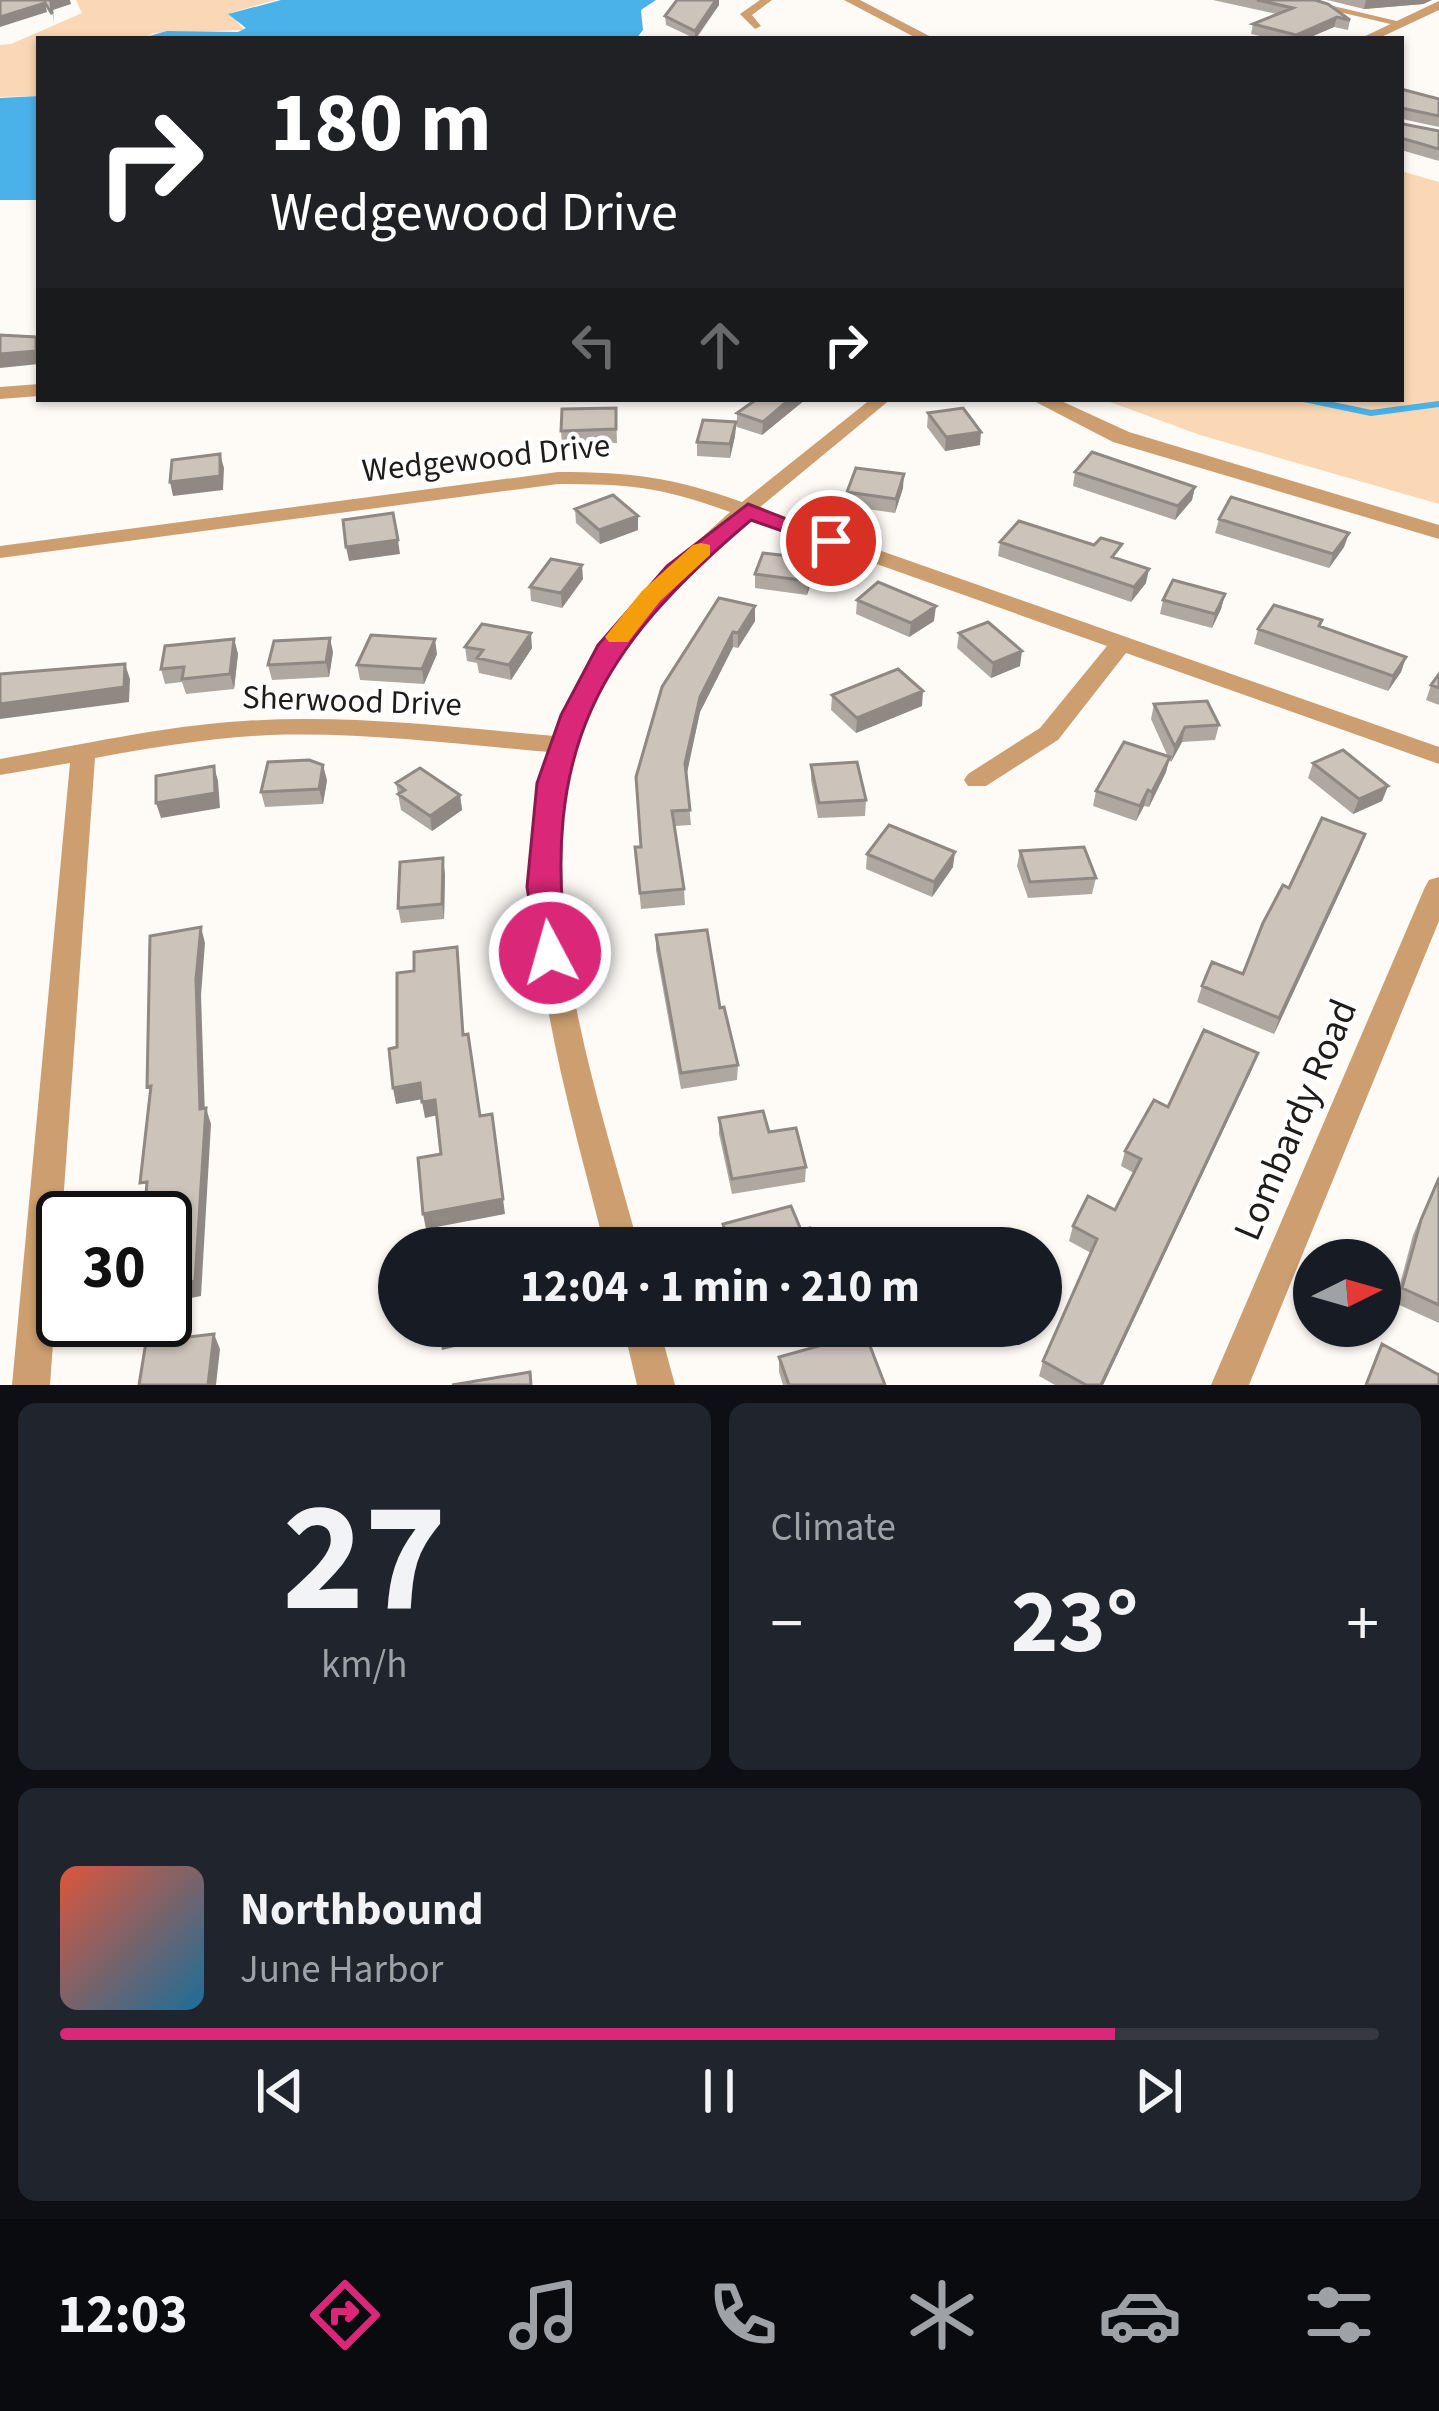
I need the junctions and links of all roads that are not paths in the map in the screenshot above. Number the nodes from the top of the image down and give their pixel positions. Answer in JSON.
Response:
{"nodes":[{"id":1,"x":766,"y":0,"type":"edge"},
{"id":2,"x":850,"y":0,"type":"edge"},
{"id":3,"x":1293,"y":0,"type":"edge"},
{"id":4,"x":1439,"y":5,"type":"edge"},
{"id":5,"x":1400,"y":23,"type":"junction"},
{"id":6,"x":754,"y":26,"type":"dead end"},
{"id":7,"x":922,"y":36,"type":"edge"},
{"id":8,"x":1372,"y":36,"type":"edge"},
{"id":9,"x":36,"y":390,"type":"edge"},
{"id":10,"x":0,"y":393,"type":"edge"},
{"id":11,"x":878,"y":402,"type":"edge"},
{"id":12,"x":1046,"y":402,"type":"edge"},
{"id":13,"x":748,"y":511,"type":"junction"},
{"id":14,"x":1439,"y":532,"type":"edge"},
{"id":15,"x":0,"y":552,"type":"edge"},
{"id":16,"x":1121,"y":644,"type":"junction"},
{"id":17,"x":562,"y":746,"type":"junction"},
{"id":18,"x":83,"y":753,"type":"junction"},
{"id":19,"x":1439,"y":756,"type":"edge"},
{"id":20,"x":0,"y":767,"type":"edge"},
{"id":21,"x":977,"y":780,"type":"dead end"},
{"id":22,"x":1439,"y":887,"type":"edge"},
{"id":23,"x":617,"y":1227,"type":"edge"},
{"id":24,"x":646,"y":1347,"type":"edge"},
{"id":25,"x":31,"y":1385,"type":"edge"},
{"id":26,"x":656,"y":1385,"type":"edge"},
{"id":27,"x":1230,"y":1385,"type":"edge"}],
"edges":[{"from":1,"to":6,"type":"street"},
{"from":2,"to":7,"type":"street"},
{"from":3,"to":5,"type":"street"},
{"from":4,"to":5,"type":"street"},
{"from":5,"to":8,"type":"street"},
{"from":9,"to":10,"type":"street"},
{"from":11,"to":13,"type":"street"},
{"from":12,"to":14,"type":"street"},
{"from":13,"to":15,"type":"street","name":"Wedgewood Drive"},
{"from":13,"to":16,"type":"street","name":"Wedgewood Drive"},
{"from":13,"to":17,"type":"street"},
{"from":16,"to":19,"type":"street","name":"Wedgewood Drive"},
{"from":16,"to":21,"type":"street"},
{"from":17,"to":18,"type":"street","name":"Sherwood Drive"},
{"from":17,"to":23,"type":"street"},
{"from":18,"to":20,"type":"street","name":"Sherwood Drive"},
{"from":18,"to":25,"type":"street"},
{"from":22,"to":27,"type":"street","name":"Lombardy Road"},
{"from":24,"to":26,"type":"street"}]}
